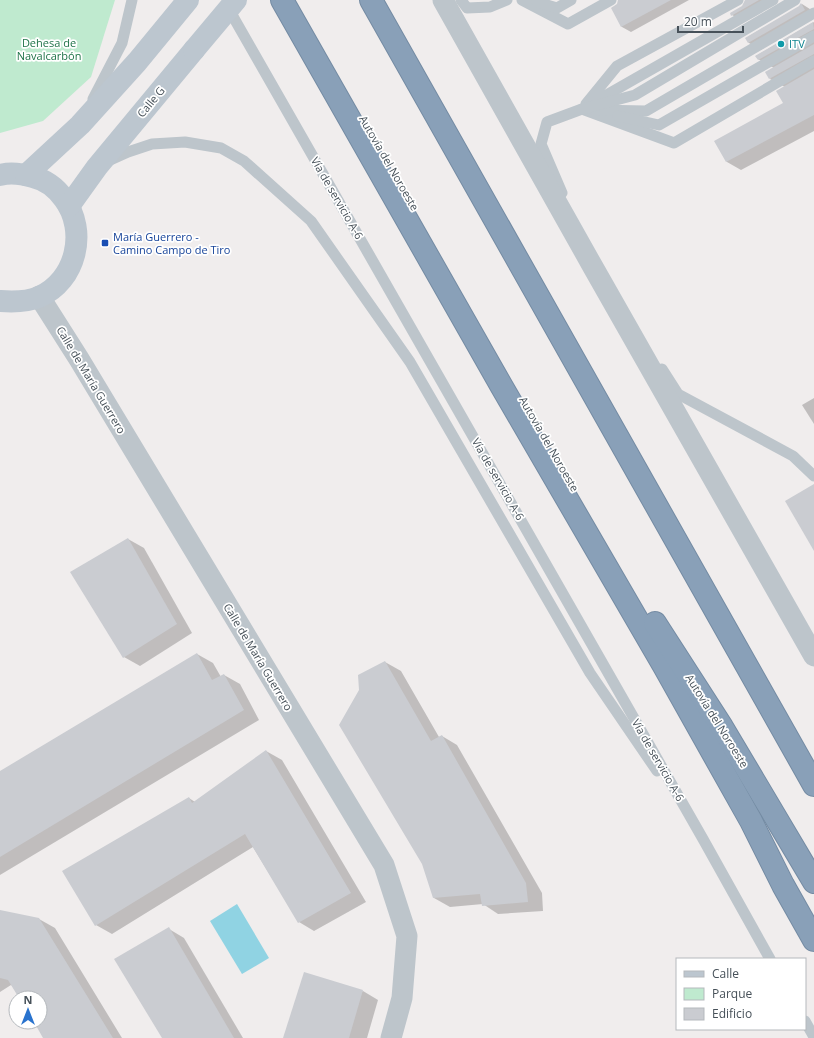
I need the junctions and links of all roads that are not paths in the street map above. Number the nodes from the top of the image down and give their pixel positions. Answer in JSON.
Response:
{"nodes":[{"id":1,"x":132,"y":0,"type":"edge"},
{"id":2,"x":188,"y":0,"type":"edge"},
{"id":3,"x":224,"y":0,"type":"edge"},
{"id":4,"x":236,"y":0,"type":"edge"},
{"id":5,"x":282,"y":0,"type":"edge"},
{"id":6,"x":296,"y":0,"type":"edge"},
{"id":7,"x":371,"y":0,"type":"edge"},
{"id":8,"x":443,"y":0,"type":"edge"},
{"id":9,"x":461,"y":0,"type":"edge"},
{"id":10,"x":507,"y":0,"type":"edge"},
{"id":11,"x":522,"y":0,"type":"edge"},
{"id":12,"x":528,"y":0,"type":"edge"},
{"id":13,"x":572,"y":0,"type":"edge"},
{"id":14,"x":611,"y":0,"type":"edge"},
{"id":15,"x":738,"y":0,"type":"edge"},
{"id":16,"x":773,"y":0,"type":"edge"},
{"id":17,"x":795,"y":0,"type":"edge"},
{"id":18,"x":814,"y":13,"type":"edge"},
{"id":19,"x":814,"y":36,"type":"edge"},
{"id":20,"x":814,"y":61,"type":"edge"},
{"id":21,"x":582,"y":109,"type":"junction"},
{"id":22,"x":80,"y":125,"type":"junction"},
{"id":23,"x":97,"y":167,"type":"junction"},
{"id":24,"x":26,"y":174,"type":"junction"},
{"id":25,"x":0,"y":175,"type":"edge"},
{"id":26,"x":70,"y":206,"type":"junction"},
{"id":27,"x":593,"y":267,"type":"junction"},
{"id":28,"x":39,"y":296,"type":"junction"},
{"id":29,"x":0,"y":301,"type":"edge"},
{"id":30,"x":814,"y":476,"type":"edge"},
{"id":31,"x":814,"y":656,"type":"edge"},
{"id":32,"x":814,"y":785,"type":"edge"},
{"id":33,"x":751,"y":821,"type":"junction"},
{"id":34,"x":703,"y":839,"type":"junction"},
{"id":35,"x":814,"y":882,"type":"edge"},
{"id":36,"x":814,"y":914,"type":"edge"},
{"id":37,"x":814,"y":940,"type":"edge"},
{"id":38,"x":769,"y":958,"type":"edge"},
{"id":39,"x":806,"y":1023,"type":"edge"},
{"id":40,"x":814,"y":1037,"type":"edge"},
{"id":41,"x":391,"y":1038,"type":"edge"}],
"edges":[{"from":1,"to":22,"type":"lane"},
{"from":2,"to":22,"type":"street"},
{"from":3,"to":34,"type":"lane","name":"Vía de servicio A-6"},
{"from":4,"to":23,"type":"street","name":"Calle G","bridge":true},
{"from":5,"to":33,"type":"highway"},
{"from":6,"to":35,"type":"highway","name":"Autovía del Noroeste"},
{"from":7,"to":32,"type":"highway"},
{"from":8,"to":27,"type":"street"},
{"from":9,"to":10,"type":"lane"},
{"from":11,"to":14,"type":"lane"},
{"from":12,"to":13,"type":"lane"},
{"from":15,"to":21,"type":"lane"},
{"from":16,"to":21,"type":"lane"},
{"from":17,"to":21,"type":"lane"},
{"from":18,"to":21,"type":"lane"},
{"from":19,"to":21,"type":"lane"},
{"from":20,"to":21,"type":"lane"},
{"from":21,"to":27,"type":"lane"},
{"from":22,"to":24,"type":"street"},
{"from":23,"to":26,"type":"street","name":"Calle G"},
{"from":23,"to":34,"type":"lane"},
{"from":24,"to":25,"type":"street"},
{"from":24,"to":26,"type":"street"},
{"from":26,"to":28,"type":"street"},
{"from":27,"to":30,"type":"lane"},
{"from":27,"to":31,"type":"street"},
{"from":28,"to":29,"type":"street"},
{"from":28,"to":41,"type":"street","name":"Calle de María Guerrero"},
{"from":33,"to":36,"type":"highway"},
{"from":33,"to":37,"type":"highway"},
{"from":34,"to":38,"type":"lane","name":"Vía de servicio A-6"},
{"from":39,"to":40,"type":"lane"}]}
